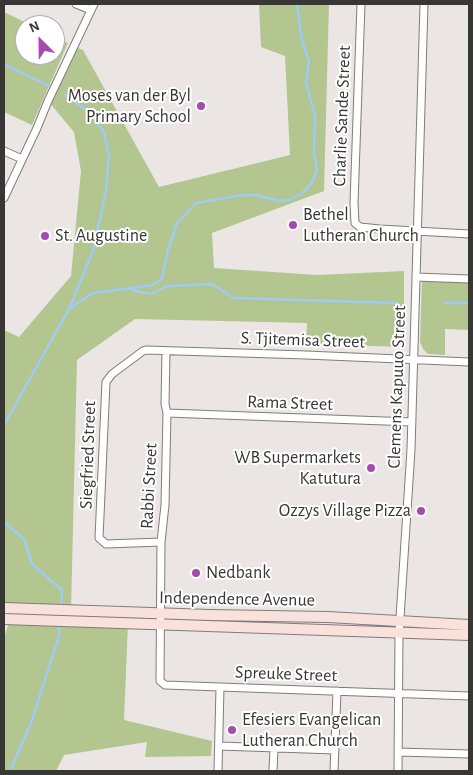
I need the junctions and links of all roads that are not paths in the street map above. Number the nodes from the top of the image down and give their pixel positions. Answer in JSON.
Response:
{"nodes":[{"id":1,"x":76,"y":4,"type":"edge"},
{"id":2,"x":361,"y":4,"type":"edge"},
{"id":3,"x":424,"y":4,"type":"edge"},
{"id":4,"x":92,"y":7,"type":"edge"},
{"id":5,"x":4,"y":151,"type":"edge"},
{"id":6,"x":22,"y":159,"type":"junction"},
{"id":7,"x":4,"y":198,"type":"edge"},
{"id":8,"x":417,"y":232,"type":"junction"},
{"id":9,"x":469,"y":234,"type":"edge"},
{"id":10,"x":416,"y":278,"type":"junction"},
{"id":11,"x":469,"y":279,"type":"edge"},
{"id":12,"x":166,"y":351,"type":"junction"},
{"id":13,"x":414,"y":359,"type":"junction"},
{"id":14,"x":469,"y":362,"type":"edge"},
{"id":15,"x":167,"y":414,"type":"junction"},
{"id":16,"x":412,"y":422,"type":"junction"},
{"id":17,"x":160,"y":542,"type":"junction"},
{"id":18,"x":4,"y":608,"type":"edge"},
{"id":19,"x":4,"y":619,"type":"edge"},
{"id":20,"x":161,"y":619,"type":"junction"},
{"id":21,"x":400,"y":621,"type":"junction"},
{"id":22,"x":469,"y":625,"type":"edge"},
{"id":23,"x":399,"y":633,"type":"junction"},
{"id":24,"x":469,"y":635,"type":"edge"},
{"id":25,"x":220,"y":687,"type":"junction"},
{"id":26,"x":337,"y":691,"type":"junction"},
{"id":27,"x":399,"y":693,"type":"junction"},
{"id":28,"x":469,"y":696,"type":"edge"},
{"id":29,"x":220,"y":746,"type":"junction"},
{"id":30,"x":274,"y":748,"type":"junction"},
{"id":31,"x":336,"y":750,"type":"junction"},
{"id":32,"x":398,"y":752,"type":"junction"},
{"id":33,"x":469,"y":754,"type":"edge"},
{"id":34,"x":218,"y":771,"type":"edge"},
{"id":35,"x":273,"y":771,"type":"edge"},
{"id":36,"x":334,"y":771,"type":"edge"},
{"id":37,"x":398,"y":771,"type":"edge"}],
"edges":[{"from":1,"to":4,"type":"street"},
{"from":2,"to":8,"type":"street","name":"Charlie Sande Street"},
{"from":3,"to":8,"type":"street","name":"Clemens Kapuuo Street"},
{"from":4,"to":6,"type":"street"},
{"from":5,"to":6,"type":"street"},
{"from":6,"to":7,"type":"street"},
{"from":8,"to":9,"type":"street"},
{"from":8,"to":10,"type":"street","name":"Clemens Kapuuo Street"},
{"from":10,"to":11,"type":"street"},
{"from":10,"to":13,"type":"street","name":"Clemens Kapuuo Street"},
{"from":12,"to":13,"type":"street","name":"S. Tjitemisa Street"},
{"from":12,"to":15,"type":"street","name":"Rabbi Street"},
{"from":12,"to":17,"type":"street","name":"Siegfried Street"},
{"from":13,"to":14,"type":"street","name":"S. Tjitemisa Street"},
{"from":13,"to":16,"type":"street","name":"Clemens Kapuuo Street"},
{"from":15,"to":16,"type":"street","name":"Rama Street"},
{"from":15,"to":17,"type":"street","name":"Rabbi Street"},
{"from":16,"to":21,"type":"street","name":"Clemens Kapuuo Street"},
{"from":17,"to":20,"type":"street","name":"Rabbi Street"},
{"from":18,"to":20,"type":"main road","name":"Independence Avenue"},
{"from":19,"to":20,"type":"main road","name":"Independence Avenue"},
{"from":20,"to":21,"type":"main road","name":"Independence Avenue"},
{"from":20,"to":23,"type":"main road","name":"Independence Avenue"},
{"from":20,"to":25,"type":"street","name":"Spreuke Street"},
{"from":21,"to":22,"type":"main road","name":"Independence Avenue"},
{"from":21,"to":23,"type":"street","name":"Clemens Kapuuo Street"},
{"from":23,"to":24,"type":"main road","name":"Independence Avenue"},
{"from":23,"to":27,"type":"street","name":"Clemens Kapuuo Street"},
{"from":25,"to":26,"type":"street","name":"Spreuke Street"},
{"from":25,"to":29,"type":"street"},
{"from":26,"to":27,"type":"street","name":"Spreuke Street"},
{"from":26,"to":31,"type":"street"},
{"from":27,"to":28,"type":"street","name":"Spreuke Street"},
{"from":27,"to":32,"type":"street","name":"Clemens Kapuuo Street"},
{"from":29,"to":30,"type":"street"},
{"from":29,"to":34,"type":"street"},
{"from":30,"to":31,"type":"street"},
{"from":30,"to":35,"type":"street"},
{"from":31,"to":36,"type":"street"},
{"from":32,"to":33,"type":"street"},
{"from":32,"to":37,"type":"street","name":"Clemens Kapuuo Street"}]}
